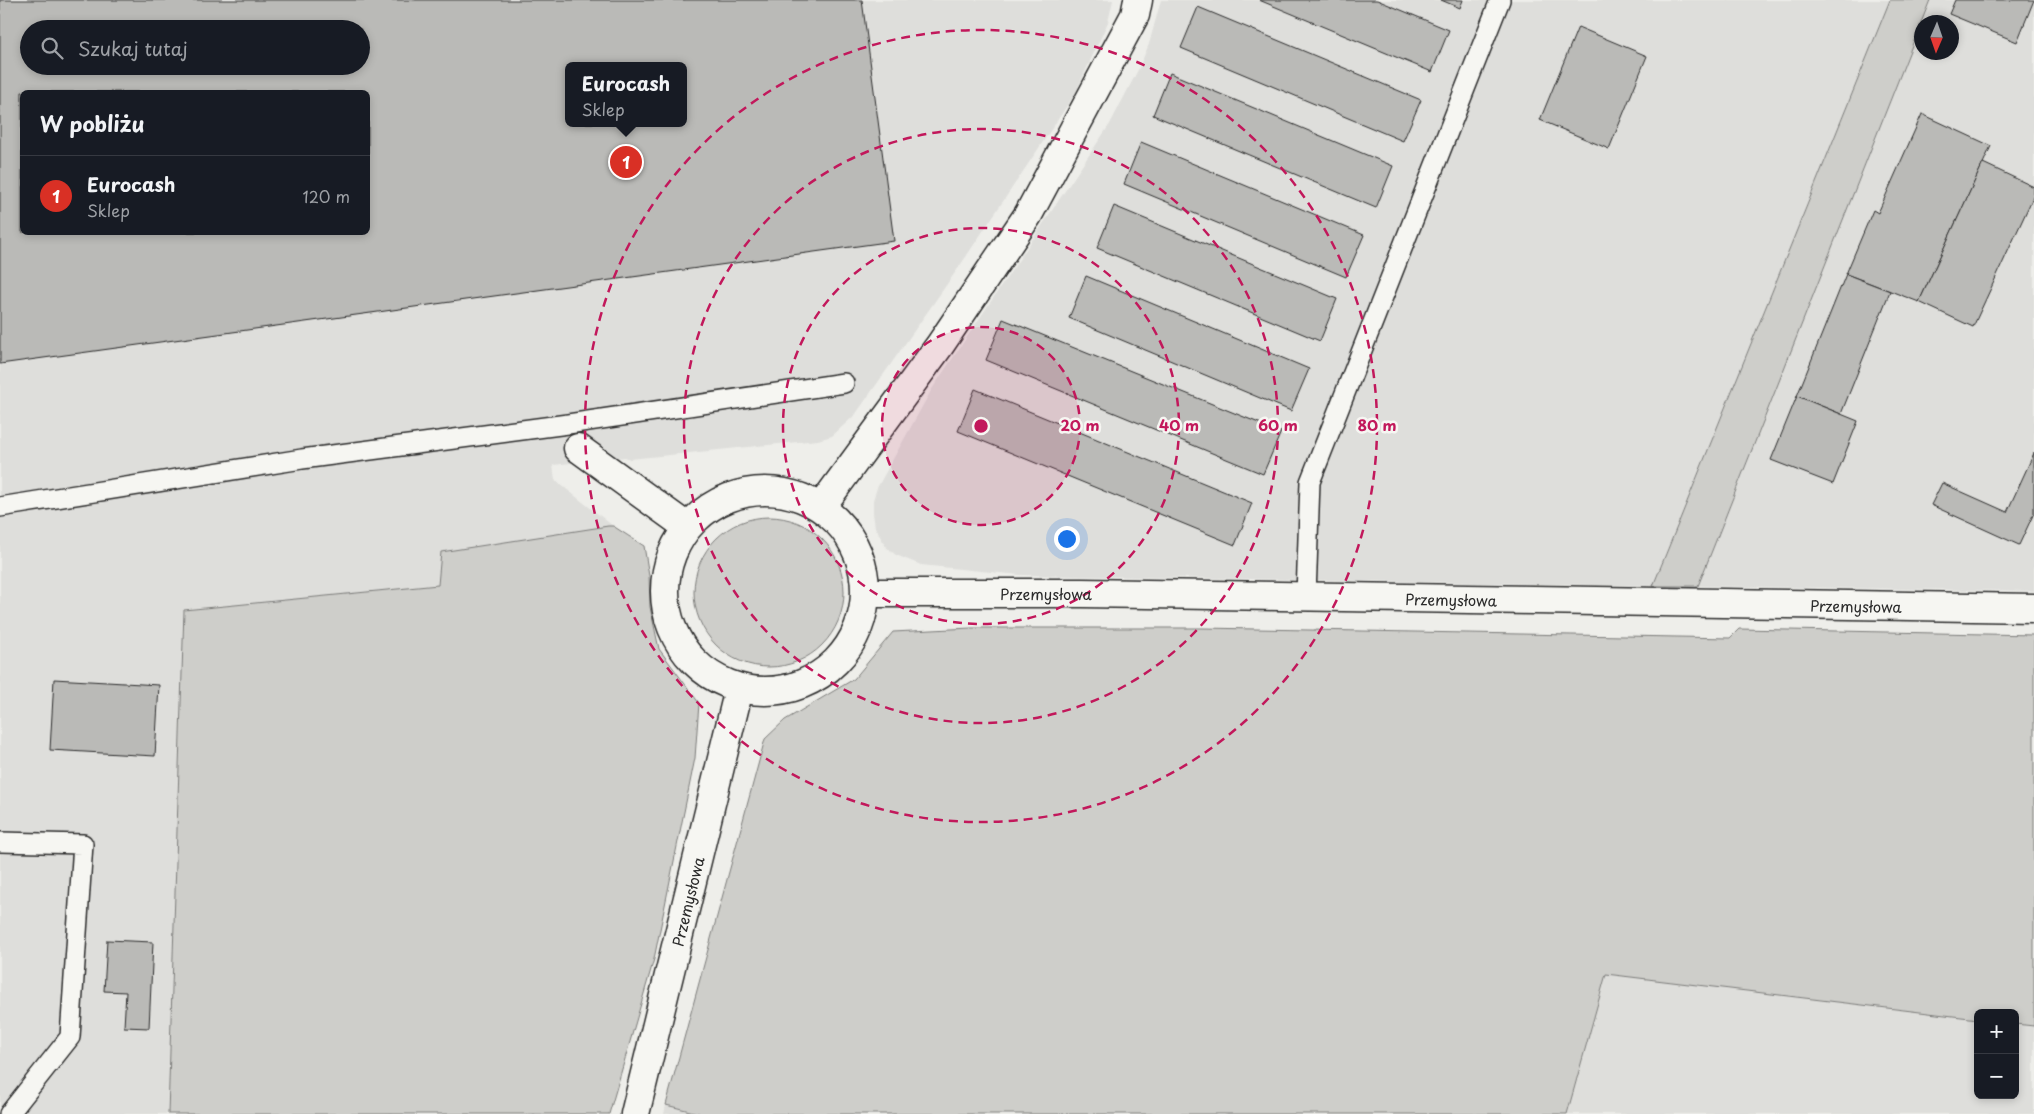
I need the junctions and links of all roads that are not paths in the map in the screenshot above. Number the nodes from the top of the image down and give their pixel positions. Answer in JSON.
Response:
{"nodes":[{"id":1,"x":1138,"y":0,"type":"edge"},
{"id":2,"x":1500,"y":0,"type":"edge"},
{"id":3,"x":844,"y":382,"type":"dead end"},
{"id":4,"x":573,"y":436,"type":"junction"},
{"id":5,"x":0,"y":507,"type":"edge"},
{"id":6,"x":821,"y":507,"type":"junction"},
{"id":7,"x":686,"y":527,"type":"junction"},
{"id":8,"x":867,"y":593,"type":"junction"},
{"id":9,"x":1306,"y":596,"type":"junction"},
{"id":10,"x":2034,"y":607,"type":"edge"},
{"id":11,"x":739,"y":688,"type":"junction"},
{"id":12,"x":0,"y":842,"type":"edge"},
{"id":13,"x":9,"y":1114,"type":"edge"},
{"id":14,"x":635,"y":1114,"type":"edge"}],
"edges":[{"from":1,"to":6,"type":"street"},
{"from":2,"to":9,"type":"lane"},
{"from":3,"to":4,"type":"lane"},
{"from":4,"to":5,"type":"lane"},
{"from":4,"to":7,"type":"street"},
{"from":6,"to":7,"type":"street"},
{"from":6,"to":8,"type":"street"},
{"from":7,"to":11,"type":"street"},
{"from":8,"to":9,"type":"street","name":"Przemysłowa"},
{"from":8,"to":11,"type":"street"},
{"from":9,"to":10,"type":"street","name":"Przemysłowa"},
{"from":11,"to":14,"type":"street","name":"Przemysłowa"},
{"from":12,"to":13,"type":"lane"}]}
